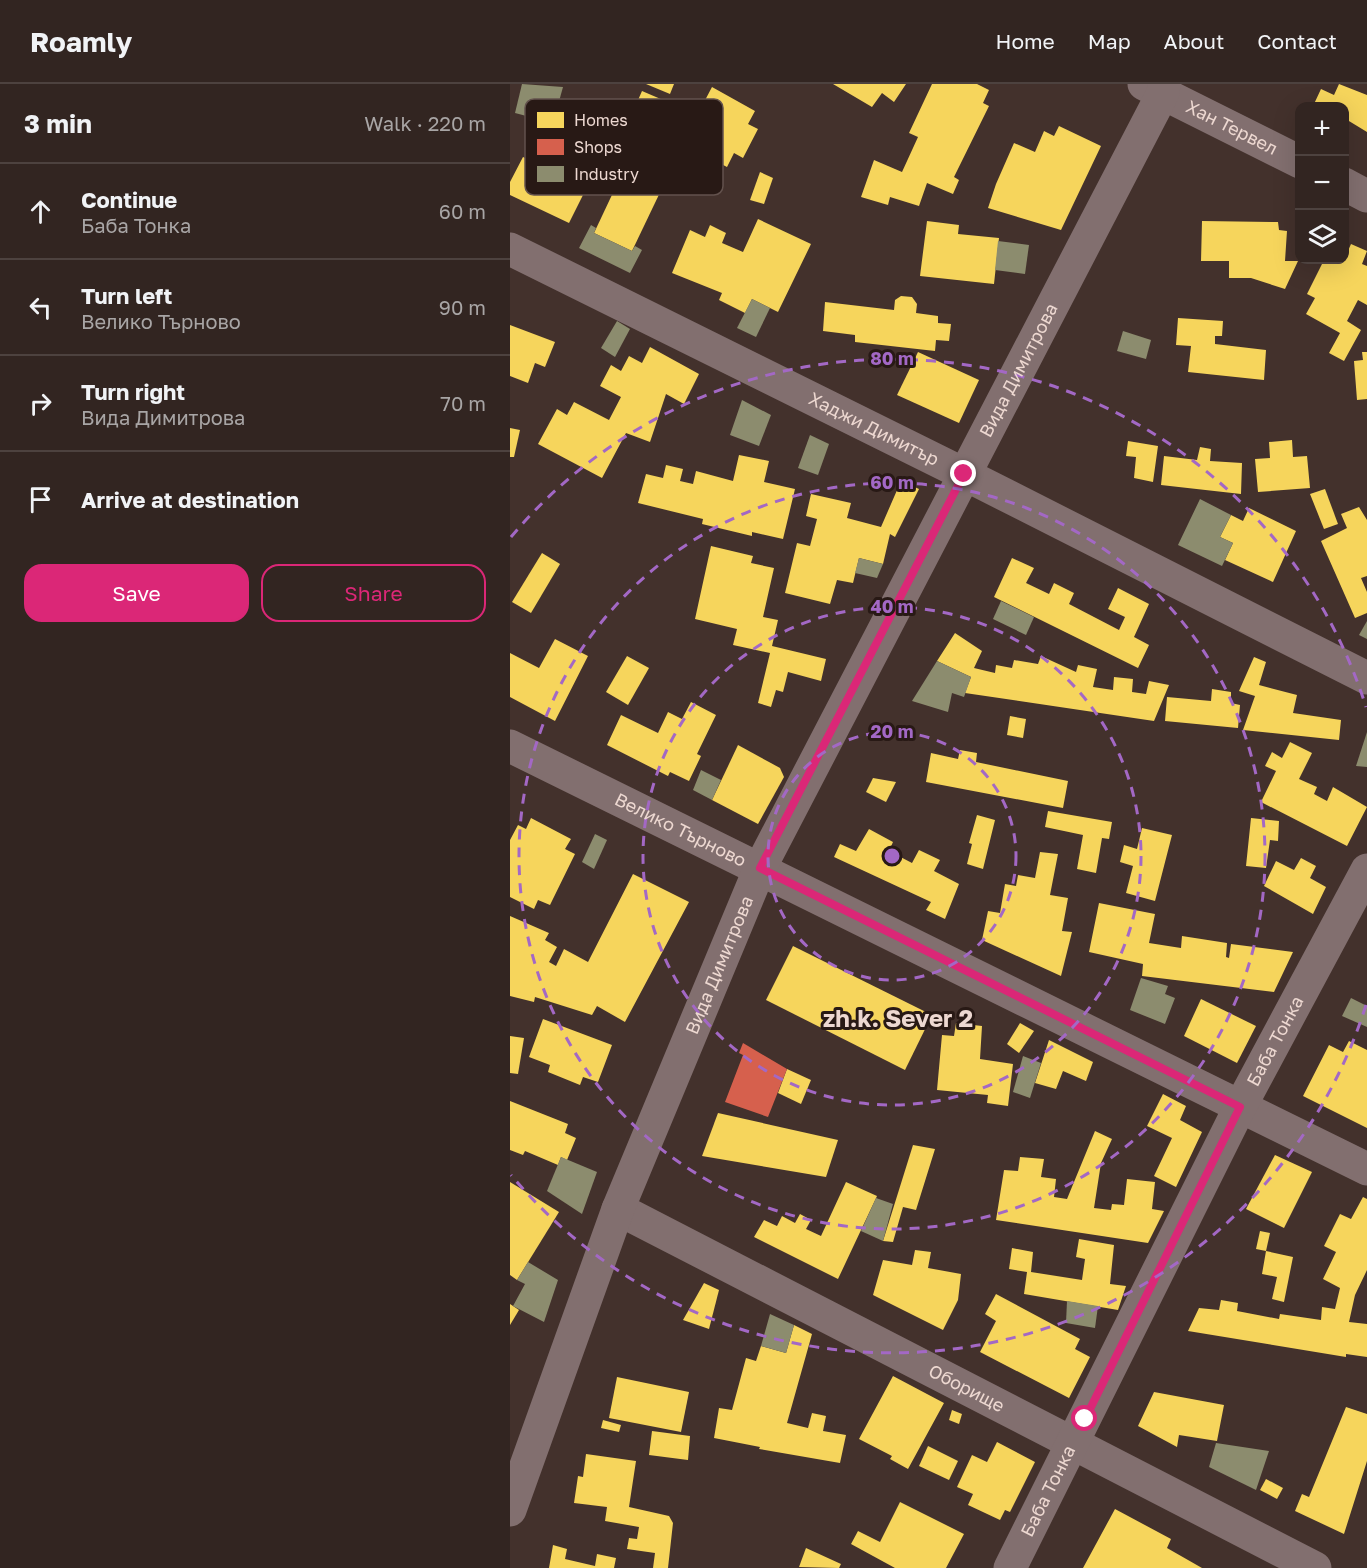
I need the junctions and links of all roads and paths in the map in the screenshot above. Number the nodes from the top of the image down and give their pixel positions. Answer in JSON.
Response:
{"nodes":[{"id":1,"x":1157,"y":87,"type":"edge"},
{"id":2,"x":1295,"y":160,"type":"edge"},
{"id":3,"x":1349,"y":187,"type":"edge"},
{"id":4,"x":1367,"y":196,"type":"edge"},
{"id":5,"x":510,"y":249,"type":"edge"},
{"id":6,"x":964,"y":474,"type":"junction"},
{"id":7,"x":1367,"y":678,"type":"edge"},
{"id":8,"x":510,"y":746,"type":"edge"},
{"id":9,"x":760,"y":868,"type":"junction"},
{"id":10,"x":1367,"y":870,"type":"edge"},
{"id":11,"x":1240,"y":1107,"type":"junction"},
{"id":12,"x":1367,"y":1169,"type":"edge"},
{"id":13,"x":618,"y":1209,"type":"junction"},
{"id":14,"x":1072,"y":1443,"type":"junction"},
{"id":15,"x":510,"y":1510,"type":"edge"},
{"id":16,"x":1010,"y":1568,"type":"edge"},
{"id":17,"x":1315,"y":1568,"type":"edge"}],
"edges":[{"from":1,"to":2,"type":"street","name":"Хан Тервел"},
{"from":1,"to":6,"type":"street","name":"Вида Димитрова"},
{"from":3,"to":4,"type":"street"},
{"from":5,"to":6,"type":"street","name":"Хаджи Димитър"},
{"from":6,"to":7,"type":"street","name":"Хаджи Димитър"},
{"from":6,"to":9,"type":"street","name":"Вида Димитрова"},
{"from":8,"to":9,"type":"street","name":"Велико Търново"},
{"from":9,"to":11,"type":"street","name":"Велико Търново"},
{"from":9,"to":13,"type":"street","name":"Вида Димитрова"},
{"from":10,"to":11,"type":"street","name":"Баба Тонка"},
{"from":11,"to":12,"type":"street","name":"Велико Търново"},
{"from":11,"to":14,"type":"street","name":"Баба Тонка"},
{"from":13,"to":14,"type":"street","name":"Оборище"},
{"from":13,"to":15,"type":"street","name":"Вида Димитрова"},
{"from":14,"to":16,"type":"street","name":"Баба Тонка"},
{"from":14,"to":17,"type":"street","name":"Оборище"}]}
